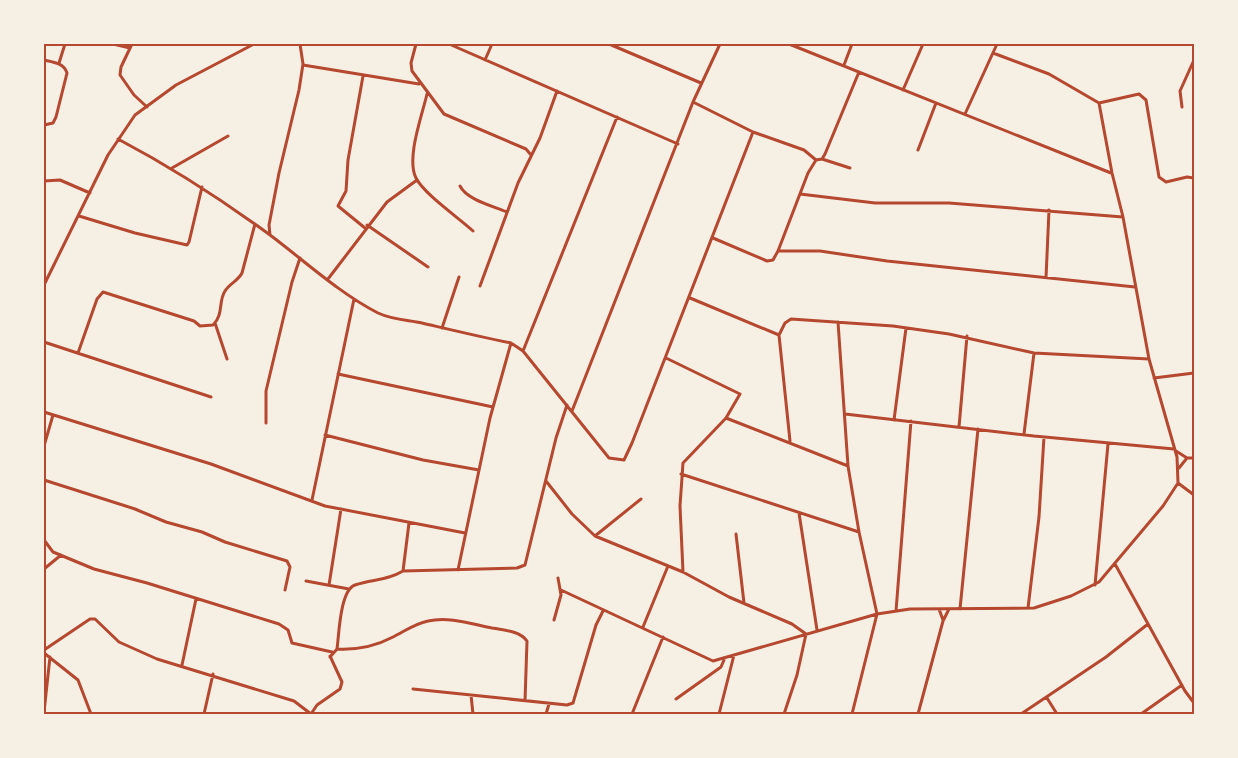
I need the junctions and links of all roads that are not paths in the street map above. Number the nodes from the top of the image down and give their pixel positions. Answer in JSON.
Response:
{"nodes":[{"id":1,"x":65,"y":44,"type":"edge"},
{"id":2,"x":113,"y":44,"type":"edge"},
{"id":3,"x":254,"y":44,"type":"edge"},
{"id":4,"x":300,"y":44,"type":"edge"},
{"id":5,"x":416,"y":44,"type":"edge"},
{"id":6,"x":449,"y":44,"type":"edge"},
{"id":7,"x":492,"y":44,"type":"edge"},
{"id":8,"x":609,"y":44,"type":"edge"},
{"id":9,"x":720,"y":44,"type":"edge"},
{"id":10,"x":789,"y":44,"type":"edge"},
{"id":11,"x":852,"y":44,"type":"edge"},
{"id":12,"x":923,"y":44,"type":"edge"},
{"id":13,"x":997,"y":44,"type":"edge"},
{"id":14,"x":1121,"y":44,"type":"edge"},
{"id":15,"x":1128,"y":44,"type":"edge"},
{"id":16,"x":131,"y":46,"type":"edge"},
{"id":17,"x":993,"y":53,"type":"junction"},
{"id":18,"x":44,"y":60,"type":"edge"},
{"id":19,"x":485,"y":60,"type":"junction"},
{"id":20,"x":1194,"y":60,"type":"edge"},
{"id":21,"x":59,"y":63,"type":"junction"},
{"id":22,"x":303,"y":65,"type":"junction"},
{"id":23,"x":844,"y":65,"type":"junction"},
{"id":24,"x":859,"y":72,"type":"junction"},
{"id":25,"x":363,"y":76,"type":"junction"},
{"id":26,"x":701,"y":83,"type":"junction"},
{"id":27,"x":420,"y":84,"type":"junction"},
{"id":28,"x":903,"y":90,"type":"junction"},
{"id":29,"x":557,"y":91,"type":"junction"},
{"id":30,"x":428,"y":94,"type":"junction"},
{"id":31,"x":693,"y":102,"type":"junction"},
{"id":32,"x":936,"y":103,"type":"junction"},
{"id":33,"x":1098,"y":103,"type":"junction"},
{"id":34,"x":147,"y":107,"type":"junction"},
{"id":35,"x":1182,"y":107,"type":"dead end"},
{"id":36,"x":965,"y":114,"type":"junction"},
{"id":37,"x":617,"y":117,"type":"junction"},
{"id":38,"x":44,"y":125,"type":"edge"},
{"id":39,"x":753,"y":132,"type":"junction"},
{"id":40,"x":228,"y":136,"type":"dead end"},
{"id":41,"x":118,"y":139,"type":"junction"},
{"id":42,"x":678,"y":144,"type":"junction"},
{"id":43,"x":535,"y":148,"type":"junction"},
{"id":44,"x":526,"y":149,"type":"junction"},
{"id":45,"x":918,"y":150,"type":"dead end"},
{"id":46,"x":531,"y":155,"type":"junction"},
{"id":47,"x":822,"y":159,"type":"junction"},
{"id":48,"x":816,"y":160,"type":"junction"},
{"id":49,"x":172,"y":168,"type":"junction"},
{"id":50,"x":850,"y":168,"type":"dead end"},
{"id":51,"x":1112,"y":173,"type":"junction"},
{"id":52,"x":1194,"y":178,"type":"edge"},
{"id":53,"x":417,"y":180,"type":"junction"},
{"id":54,"x":44,"y":181,"type":"edge"},
{"id":55,"x":460,"y":186,"type":"dead end"},
{"id":56,"x":202,"y":188,"type":"junction"},
{"id":57,"x":90,"y":193,"type":"junction"},
{"id":58,"x":800,"y":194,"type":"junction"},
{"id":59,"x":1049,"y":210,"type":"junction"},
{"id":60,"x":507,"y":212,"type":"junction"},
{"id":61,"x":79,"y":216,"type":"junction"},
{"id":62,"x":1123,"y":217,"type":"junction"},
{"id":63,"x":255,"y":224,"type":"junction"},
{"id":64,"x":268,"y":225,"type":"junction"},
{"id":65,"x":366,"y":227,"type":"junction"},
{"id":66,"x":260,"y":228,"type":"junction"},
{"id":67,"x":473,"y":231,"type":"dead end"},
{"id":68,"x":270,"y":235,"type":"junction"},
{"id":69,"x":712,"y":238,"type":"junction"},
{"id":70,"x":778,"y":251,"type":"junction"},
{"id":71,"x":300,"y":258,"type":"junction"},
{"id":72,"x":428,"y":267,"type":"dead end"},
{"id":73,"x":459,"y":277,"type":"dead end"},
{"id":74,"x":1046,"y":278,"type":"junction"},
{"id":75,"x":328,"y":279,"type":"junction"},
{"id":76,"x":44,"y":285,"type":"edge"},
{"id":77,"x":480,"y":286,"type":"dead end"},
{"id":78,"x":1135,"y":287,"type":"junction"},
{"id":79,"x":690,"y":298,"type":"junction"},
{"id":80,"x":354,"y":299,"type":"junction"},
{"id":81,"x":838,"y":322,"type":"junction"},
{"id":82,"x":215,"y":323,"type":"junction"},
{"id":83,"x":442,"y":328,"type":"junction"},
{"id":84,"x":906,"y":328,"type":"junction"},
{"id":85,"x":779,"y":335,"type":"junction"},
{"id":86,"x":967,"y":336,"type":"junction"},
{"id":87,"x":44,"y":342,"type":"edge"},
{"id":88,"x":511,"y":343,"type":"junction"},
{"id":89,"x":523,"y":351,"type":"junction"},
{"id":90,"x":78,"y":353,"type":"junction"},
{"id":91,"x":1034,"y":353,"type":"junction"},
{"id":92,"x":666,"y":358,"type":"junction"},
{"id":93,"x":226,"y":359,"type":"dead end"},
{"id":94,"x":1149,"y":359,"type":"junction"},
{"id":95,"x":1194,"y":372,"type":"edge"},
{"id":96,"x":338,"y":374,"type":"junction"},
{"id":97,"x":1154,"y":378,"type":"junction"},
{"id":98,"x":211,"y":397,"type":"dead end"},
{"id":99,"x":567,"y":405,"type":"junction"},
{"id":100,"x":493,"y":407,"type":"junction"},
{"id":101,"x":44,"y":412,"type":"edge"},
{"id":102,"x":572,"y":412,"type":"junction"},
{"id":103,"x":845,"y":414,"type":"junction"},
{"id":104,"x":53,"y":415,"type":"junction"},
{"id":105,"x":726,"y":418,"type":"junction"},
{"id":106,"x":894,"y":420,"type":"junction"},
{"id":107,"x":911,"y":421,"type":"junction"},
{"id":108,"x":266,"y":423,"type":"dead end"},
{"id":109,"x":959,"y":427,"type":"junction"},
{"id":110,"x":978,"y":429,"type":"junction"},
{"id":111,"x":1024,"y":434,"type":"junction"},
{"id":112,"x":324,"y":435,"type":"junction"},
{"id":113,"x":1044,"y":437,"type":"junction"},
{"id":114,"x":790,"y":441,"type":"junction"},
{"id":115,"x":1108,"y":444,"type":"junction"},
{"id":116,"x":44,"y":446,"type":"edge"},
{"id":117,"x":1175,"y":450,"type":"junction"},
{"id":118,"x":1187,"y":458,"type":"junction"},
{"id":119,"x":1194,"y":458,"type":"edge"},
{"id":120,"x":848,"y":466,"type":"junction"},
{"id":121,"x":1178,"y":468,"type":"junction"},
{"id":122,"x":479,"y":470,"type":"junction"},
{"id":123,"x":681,"y":474,"type":"junction"},
{"id":124,"x":44,"y":480,"type":"edge"},
{"id":125,"x":546,"y":481,"type":"junction"},
{"id":126,"x":1178,"y":483,"type":"junction"},
{"id":127,"x":1194,"y":496,"type":"edge"},
{"id":128,"x":641,"y":499,"type":"dead end"},
{"id":129,"x":312,"y":500,"type":"junction"},
{"id":130,"x":341,"y":509,"type":"junction"},
{"id":131,"x":799,"y":513,"type":"junction"},
{"id":132,"x":409,"y":523,"type":"junction"},
{"id":133,"x":859,"y":532,"type":"junction"},
{"id":134,"x":466,"y":533,"type":"junction"},
{"id":135,"x":736,"y":534,"type":"dead end"},
{"id":136,"x":596,"y":536,"type":"junction"},
{"id":137,"x":44,"y":540,"type":"edge"},
{"id":138,"x":61,"y":556,"type":"junction"},
{"id":139,"x":1115,"y":564,"type":"junction"},
{"id":140,"x":668,"y":566,"type":"junction"},
{"id":141,"x":44,"y":569,"type":"edge"},
{"id":142,"x":458,"y":570,"type":"junction"},
{"id":143,"x":403,"y":571,"type":"junction"},
{"id":144,"x":683,"y":572,"type":"junction"},
{"id":145,"x":558,"y":578,"type":"dead end"},
{"id":146,"x":306,"y":581,"type":"dead end"},
{"id":147,"x":328,"y":585,"type":"junction"},
{"id":148,"x":1095,"y":585,"type":"junction"},
{"id":149,"x":349,"y":589,"type":"junction"},
{"id":150,"x":285,"y":590,"type":"dead end"},
{"id":151,"x":561,"y":590,"type":"junction"},
{"id":152,"x":196,"y":599,"type":"junction"},
{"id":153,"x":744,"y":603,"type":"junction"},
{"id":154,"x":1028,"y":608,"type":"junction"},
{"id":155,"x":939,"y":609,"type":"junction"},
{"id":156,"x":949,"y":609,"type":"junction"},
{"id":157,"x":960,"y":609,"type":"junction"},
{"id":158,"x":603,"y":611,"type":"junction"},
{"id":159,"x":896,"y":611,"type":"junction"},
{"id":160,"x":877,"y":614,"type":"junction"},
{"id":161,"x":554,"y":620,"type":"dead end"},
{"id":162,"x":943,"y":621,"type":"junction"},
{"id":163,"x":1148,"y":624,"type":"junction"},
{"id":164,"x":643,"y":627,"type":"junction"},
{"id":165,"x":817,"y":630,"type":"junction"},
{"id":166,"x":806,"y":634,"type":"junction"},
{"id":167,"x":663,"y":637,"type":"junction"},
{"id":168,"x":337,"y":649,"type":"junction"},
{"id":169,"x":44,"y":651,"type":"edge"},
{"id":170,"x":327,"y":651,"type":"junction"},
{"id":171,"x":332,"y":652,"type":"junction"},
{"id":172,"x":734,"y":654,"type":"junction"},
{"id":173,"x":50,"y":657,"type":"junction"},
{"id":174,"x":330,"y":657,"type":"junction"},
{"id":175,"x":725,"y":659,"type":"junction"},
{"id":176,"x":182,"y":665,"type":"junction"},
{"id":177,"x":213,"y":674,"type":"junction"},
{"id":178,"x":1182,"y":685,"type":"junction"},
{"id":179,"x":413,"y":688,"type":"dead end"},
{"id":180,"x":471,"y":695,"type":"junction"},
{"id":181,"x":1047,"y":698,"type":"junction"},
{"id":182,"x":676,"y":699,"type":"dead end"},
{"id":183,"x":525,"y":701,"type":"junction"},
{"id":184,"x":1194,"y":703,"type":"edge"},
{"id":185,"x":549,"y":704,"type":"junction"},
{"id":186,"x":44,"y":712,"type":"edge"},
{"id":187,"x":91,"y":714,"type":"edge"},
{"id":188,"x":204,"y":714,"type":"edge"},
{"id":189,"x":311,"y":714,"type":"edge"},
{"id":190,"x":473,"y":714,"type":"edge"},
{"id":191,"x":546,"y":714,"type":"edge"},
{"id":192,"x":632,"y":714,"type":"edge"},
{"id":193,"x":718,"y":714,"type":"edge"},
{"id":194,"x":784,"y":714,"type":"edge"},
{"id":195,"x":852,"y":714,"type":"edge"},
{"id":196,"x":918,"y":714,"type":"edge"},
{"id":197,"x":1021,"y":714,"type":"edge"},
{"id":198,"x":1056,"y":714,"type":"edge"},
{"id":199,"x":1141,"y":714,"type":"edge"}],
"edges":[{"from":1,"to":21,"type":"street"},
{"from":2,"to":16,"type":"street"},
{"from":3,"to":34,"type":"street"},
{"from":4,"to":22,"type":"street"},
{"from":5,"to":27,"type":"street"},
{"from":6,"to":19,"type":"street"},
{"from":7,"to":19,"type":"street"},
{"from":8,"to":26,"type":"street"},
{"from":9,"to":26,"type":"street"},
{"from":10,"to":23,"type":"street"},
{"from":11,"to":23,"type":"street"},
{"from":12,"to":28,"type":"street"},
{"from":13,"to":17,"type":"street"},
{"from":14,"to":15,"type":"street"},
{"from":16,"to":34,"type":"street"},
{"from":17,"to":33,"type":"street"},
{"from":17,"to":36,"type":"street"},
{"from":18,"to":21,"type":"street"},
{"from":19,"to":29,"type":"street"},
{"from":20,"to":35,"type":"street"},
{"from":21,"to":38,"type":"street"},
{"from":22,"to":25,"type":"street"},
{"from":22,"to":64,"type":"street"},
{"from":23,"to":24,"type":"street"},
{"from":24,"to":28,"type":"street"},
{"from":24,"to":47,"type":"street"},
{"from":25,"to":27,"type":"street"},
{"from":25,"to":65,"type":"street"},
{"from":26,"to":31,"type":"street"},
{"from":27,"to":30,"type":"street"},
{"from":28,"to":32,"type":"street"},
{"from":29,"to":37,"type":"street"},
{"from":29,"to":43,"type":"street"},
{"from":30,"to":44,"type":"street"},
{"from":30,"to":53,"type":"street"},
{"from":31,"to":39,"type":"street"},
{"from":31,"to":42,"type":"street"},
{"from":32,"to":36,"type":"street"},
{"from":32,"to":45,"type":"street"},
{"from":33,"to":51,"type":"street"},
{"from":33,"to":52,"type":"street"},
{"from":34,"to":41,"type":"street"},
{"from":36,"to":51,"type":"street"},
{"from":37,"to":42,"type":"street"},
{"from":37,"to":89,"type":"street"},
{"from":39,"to":48,"type":"street"},
{"from":39,"to":69,"type":"street"},
{"from":40,"to":49,"type":"street"},
{"from":41,"to":49,"type":"street"},
{"from":41,"to":57,"type":"street"},
{"from":42,"to":102,"type":"street"},
{"from":43,"to":44,"type":"street"},
{"from":43,"to":46,"type":"street"},
{"from":44,"to":46,"type":"street"},
{"from":46,"to":60,"type":"street"},
{"from":47,"to":48,"type":"street"},
{"from":47,"to":50,"type":"street"},
{"from":48,"to":58,"type":"street"},
{"from":49,"to":56,"type":"street"},
{"from":51,"to":62,"type":"street"},
{"from":53,"to":65,"type":"street"},
{"from":53,"to":67,"type":"street"},
{"from":54,"to":57,"type":"street"},
{"from":55,"to":60,"type":"street"},
{"from":56,"to":61,"type":"street"},
{"from":56,"to":63,"type":"street"},
{"from":57,"to":61,"type":"street"},
{"from":58,"to":59,"type":"street"},
{"from":58,"to":70,"type":"street"},
{"from":59,"to":62,"type":"street"},
{"from":59,"to":74,"type":"street"},
{"from":60,"to":77,"type":"street"},
{"from":61,"to":76,"type":"street"},
{"from":62,"to":78,"type":"street"},
{"from":63,"to":66,"type":"street"},
{"from":63,"to":82,"type":"street"},
{"from":64,"to":66,"type":"street"},
{"from":64,"to":68,"type":"street"},
{"from":65,"to":72,"type":"street"},
{"from":65,"to":75,"type":"street"},
{"from":66,"to":68,"type":"street"},
{"from":68,"to":71,"type":"street"},
{"from":69,"to":70,"type":"street"},
{"from":69,"to":79,"type":"street"},
{"from":70,"to":74,"type":"street"},
{"from":71,"to":75,"type":"street"},
{"from":71,"to":108,"type":"street"},
{"from":73,"to":83,"type":"street"},
{"from":74,"to":78,"type":"street"},
{"from":75,"to":80,"type":"street"},
{"from":78,"to":94,"type":"street"},
{"from":79,"to":85,"type":"street"},
{"from":79,"to":92,"type":"street"},
{"from":80,"to":83,"type":"street"},
{"from":80,"to":96,"type":"street"},
{"from":81,"to":84,"type":"street"},
{"from":81,"to":85,"type":"street"},
{"from":81,"to":103,"type":"street"},
{"from":82,"to":90,"type":"street"},
{"from":82,"to":93,"type":"street"},
{"from":83,"to":88,"type":"street"},
{"from":84,"to":86,"type":"street"},
{"from":84,"to":106,"type":"street"},
{"from":85,"to":114,"type":"street"},
{"from":86,"to":91,"type":"street"},
{"from":86,"to":109,"type":"street"},
{"from":87,"to":90,"type":"street"},
{"from":88,"to":89,"type":"street"},
{"from":88,"to":100,"type":"street"},
{"from":89,"to":99,"type":"street"},
{"from":90,"to":98,"type":"street"},
{"from":91,"to":94,"type":"street"},
{"from":91,"to":111,"type":"street"},
{"from":92,"to":102,"type":"street"},
{"from":92,"to":105,"type":"street"},
{"from":94,"to":97,"type":"street"},
{"from":95,"to":97,"type":"street"},
{"from":96,"to":100,"type":"street"},
{"from":96,"to":112,"type":"street"},
{"from":97,"to":117,"type":"street"},
{"from":99,"to":102,"type":"street"},
{"from":99,"to":125,"type":"street"},
{"from":100,"to":122,"type":"street"},
{"from":101,"to":104,"type":"street"},
{"from":103,"to":106,"type":"street"},
{"from":103,"to":120,"type":"street"},
{"from":104,"to":116,"type":"street"},
{"from":104,"to":129,"type":"street"},
{"from":105,"to":114,"type":"street"},
{"from":105,"to":123,"type":"street"},
{"from":106,"to":107,"type":"street"},
{"from":107,"to":109,"type":"street"},
{"from":107,"to":159,"type":"street"},
{"from":109,"to":110,"type":"street"},
{"from":110,"to":111,"type":"street"},
{"from":110,"to":157,"type":"street"},
{"from":111,"to":113,"type":"street"},
{"from":112,"to":122,"type":"street"},
{"from":112,"to":129,"type":"street"},
{"from":113,"to":115,"type":"street"},
{"from":113,"to":154,"type":"street"},
{"from":114,"to":120,"type":"street"},
{"from":115,"to":117,"type":"street"},
{"from":115,"to":148,"type":"street"},
{"from":117,"to":118,"type":"street"},
{"from":117,"to":121,"type":"street"},
{"from":118,"to":119,"type":"street"},
{"from":118,"to":121,"type":"street"},
{"from":120,"to":133,"type":"street"},
{"from":121,"to":126,"type":"street"},
{"from":122,"to":134,"type":"street"},
{"from":123,"to":131,"type":"street"},
{"from":123,"to":144,"type":"street"},
{"from":124,"to":150,"type":"street"},
{"from":125,"to":136,"type":"street"},
{"from":125,"to":142,"type":"street"},
{"from":126,"to":127,"type":"street"},
{"from":126,"to":139,"type":"street"},
{"from":128,"to":136,"type":"street"},
{"from":129,"to":130,"type":"street"},
{"from":130,"to":132,"type":"street"},
{"from":130,"to":147,"type":"street"},
{"from":131,"to":133,"type":"street"},
{"from":131,"to":165,"type":"street"},
{"from":132,"to":134,"type":"street"},
{"from":132,"to":143,"type":"street"},
{"from":133,"to":160,"type":"street"},
{"from":134,"to":142,"type":"street"},
{"from":135,"to":153,"type":"street"},
{"from":136,"to":140,"type":"street"},
{"from":137,"to":138,"type":"street"},
{"from":138,"to":141,"type":"street"},
{"from":138,"to":152,"type":"street"},
{"from":139,"to":148,"type":"street"},
{"from":139,"to":163,"type":"street"},
{"from":140,"to":144,"type":"street"},
{"from":140,"to":164,"type":"street"},
{"from":142,"to":143,"type":"street"},
{"from":143,"to":149,"type":"street"},
{"from":144,"to":153,"type":"street"},
{"from":145,"to":151,"type":"street"},
{"from":146,"to":147,"type":"street"},
{"from":147,"to":149,"type":"street"},
{"from":148,"to":154,"type":"street"},
{"from":149,"to":168,"type":"street"},
{"from":151,"to":158,"type":"street"},
{"from":151,"to":161,"type":"street"},
{"from":152,"to":170,"type":"street"},
{"from":152,"to":176,"type":"street"},
{"from":153,"to":166,"type":"street"},
{"from":154,"to":157,"type":"street"},
{"from":155,"to":156,"type":"street"},
{"from":155,"to":159,"type":"street"},
{"from":155,"to":162,"type":"street"},
{"from":156,"to":157,"type":"street"},
{"from":156,"to":162,"type":"street"},
{"from":158,"to":164,"type":"street"},
{"from":158,"to":185,"type":"street"},
{"from":159,"to":160,"type":"street"},
{"from":160,"to":165,"type":"street"},
{"from":160,"to":195,"type":"street"},
{"from":162,"to":196,"type":"street"},
{"from":163,"to":178,"type":"street"},
{"from":163,"to":181,"type":"street"},
{"from":164,"to":167,"type":"street"},
{"from":165,"to":166,"type":"street"},
{"from":166,"to":172,"type":"street"},
{"from":166,"to":194,"type":"street"},
{"from":167,"to":175,"type":"street"},
{"from":167,"to":192,"type":"street"},
{"from":168,"to":171,"type":"street"},
{"from":168,"to":183,"type":"street"},
{"from":169,"to":173,"type":"street"},
{"from":169,"to":176,"type":"street"},
{"from":170,"to":171,"type":"street"},
{"from":170,"to":174,"type":"street"},
{"from":171,"to":174,"type":"street"},
{"from":172,"to":175,"type":"street"},
{"from":172,"to":193,"type":"street"},
{"from":173,"to":186,"type":"street"},
{"from":173,"to":187,"type":"street"},
{"from":174,"to":189,"type":"street"},
{"from":175,"to":182,"type":"street"},
{"from":176,"to":177,"type":"street"},
{"from":177,"to":188,"type":"street"},
{"from":177,"to":189,"type":"street"},
{"from":178,"to":184,"type":"street"},
{"from":178,"to":199,"type":"street"},
{"from":179,"to":180,"type":"street"},
{"from":180,"to":183,"type":"street"},
{"from":180,"to":190,"type":"street"},
{"from":181,"to":197,"type":"street"},
{"from":181,"to":198,"type":"street"},
{"from":183,"to":185,"type":"street"},
{"from":185,"to":191,"type":"street"}]}
